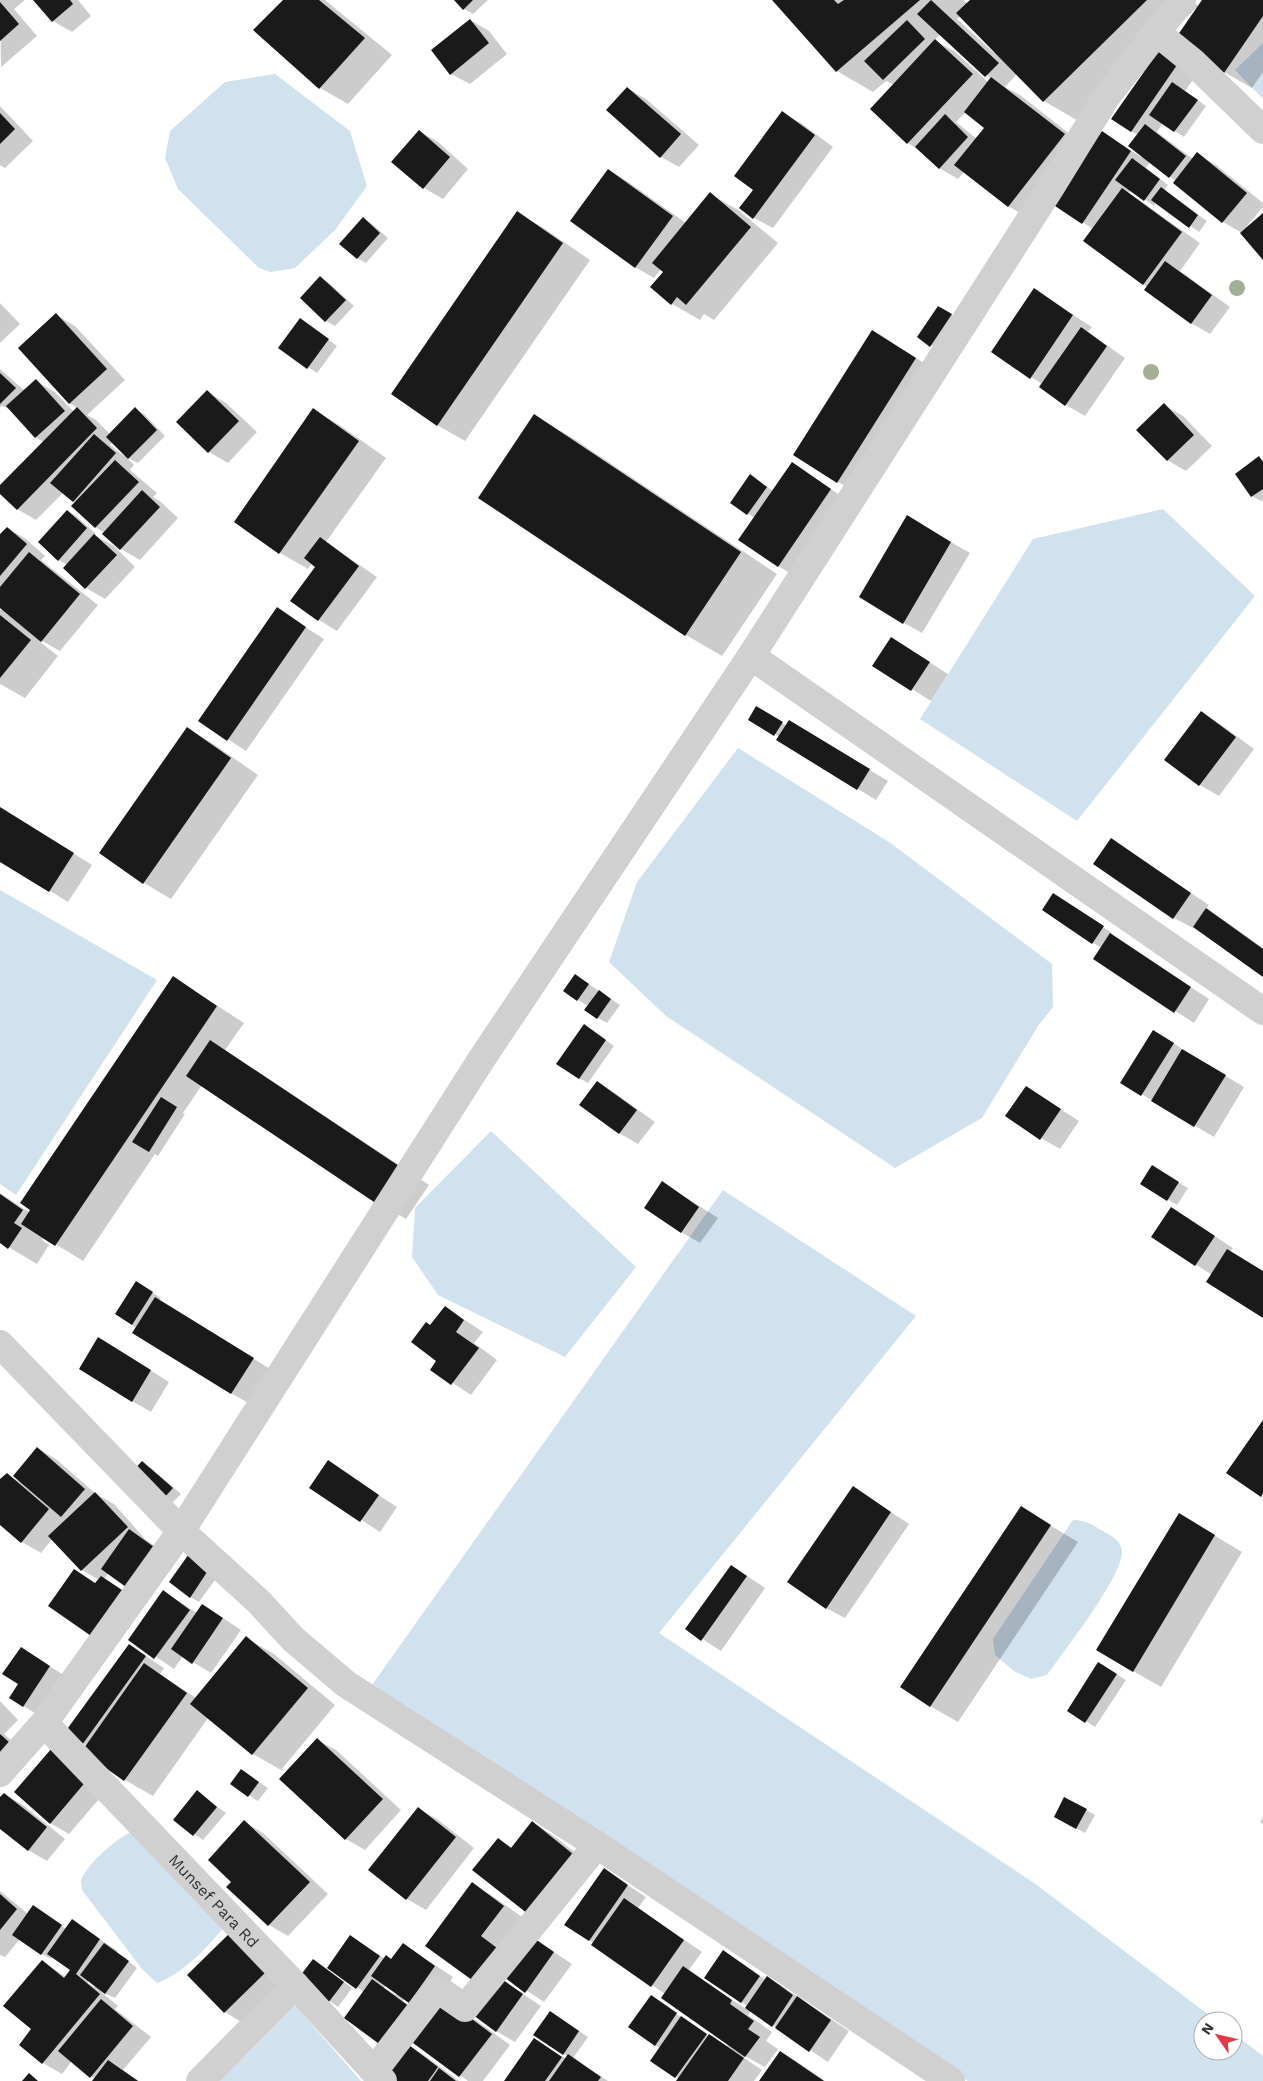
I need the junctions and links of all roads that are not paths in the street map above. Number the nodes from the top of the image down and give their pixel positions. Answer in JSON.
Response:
{"nodes":[{"id":1,"x":1182,"y":0,"type":"edge"},
{"id":2,"x":1156,"y":32,"type":"junction"},
{"id":3,"x":1263,"y":130,"type":"edge"},
{"id":4,"x":752,"y":656,"type":"junction"},
{"id":5,"x":1263,"y":1011,"type":"edge"},
{"id":6,"x":0,"y":1344,"type":"edge"},
{"id":7,"x":181,"y":1531,"type":"junction"},
{"id":8,"x":44,"y":1723,"type":"junction"},
{"id":9,"x":0,"y":1773,"type":"edge"},
{"id":10,"x":597,"y":1845,"type":"junction"},
{"id":11,"x":295,"y":1985,"type":"junction"},
{"id":12,"x":379,"y":2076,"type":"edge"},
{"id":13,"x":200,"y":2081,"type":"edge"},
{"id":14,"x":950,"y":2081,"type":"edge"}],
"edges":[{"from":1,"to":2,"type":"street"},
{"from":2,"to":3,"type":"street"},
{"from":2,"to":4,"type":"street"},
{"from":4,"to":5,"type":"street"},
{"from":4,"to":7,"type":"street"},
{"from":6,"to":7,"type":"street"},
{"from":7,"to":8,"type":"street"},
{"from":7,"to":10,"type":"street"},
{"from":8,"to":9,"type":"street"},
{"from":8,"to":11,"type":"street","name":"Munsef Para Rd"},
{"from":10,"to":12,"type":"street"},
{"from":10,"to":14,"type":"street"},
{"from":11,"to":12,"type":"street","name":"Munsef Para Rd"},
{"from":11,"to":13,"type":"street"}]}
